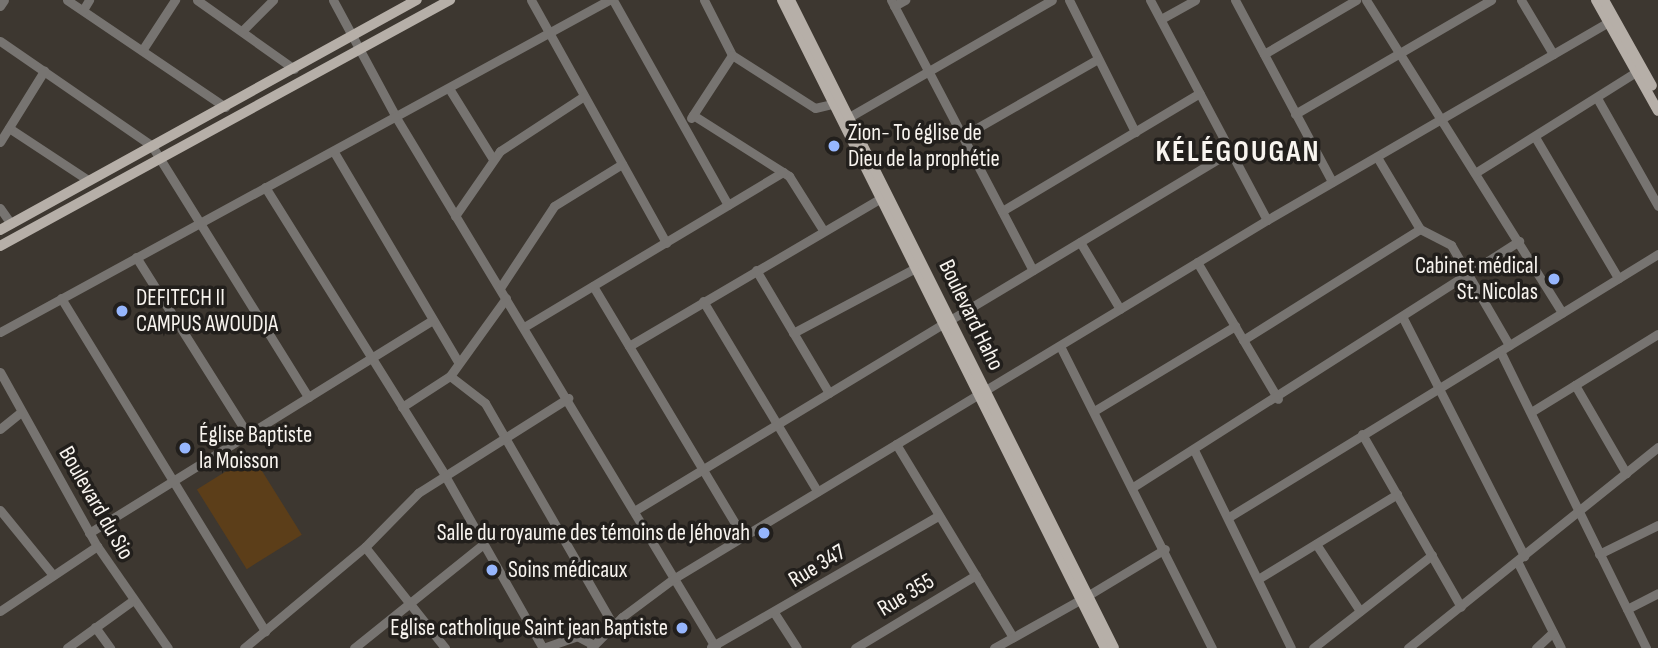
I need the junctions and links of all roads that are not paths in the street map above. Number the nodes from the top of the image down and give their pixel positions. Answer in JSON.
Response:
{"nodes":[{"id":1,"x":4,"y":0,"type":"edge"},
{"id":2,"x":67,"y":0,"type":"edge"},
{"id":3,"x":89,"y":0,"type":"edge"},
{"id":4,"x":175,"y":0,"type":"edge"},
{"id":5,"x":197,"y":0,"type":"edge"},
{"id":6,"x":273,"y":0,"type":"edge"},
{"id":7,"x":333,"y":0,"type":"edge"},
{"id":8,"x":417,"y":0,"type":"edge"},
{"id":9,"x":450,"y":0,"type":"edge"},
{"id":10,"x":531,"y":0,"type":"edge"},
{"id":11,"x":611,"y":0,"type":"edge"},
{"id":12,"x":704,"y":0,"type":"edge"},
{"id":13,"x":782,"y":0,"type":"edge"},
{"id":14,"x":790,"y":0,"type":"edge"},
{"id":15,"x":905,"y":0,"type":"edge"},
{"id":16,"x":1052,"y":0,"type":"edge"},
{"id":17,"x":1069,"y":0,"type":"edge"},
{"id":18,"x":1150,"y":0,"type":"edge"},
{"id":19,"x":1195,"y":0,"type":"edge"},
{"id":20,"x":1235,"y":0,"type":"edge"},
{"id":21,"x":1356,"y":0,"type":"edge"},
{"id":22,"x":1367,"y":0,"type":"edge"},
{"id":23,"x":1491,"y":0,"type":"edge"},
{"id":24,"x":1521,"y":0,"type":"edge"},
{"id":25,"x":1595,"y":0,"type":"edge"},
{"id":26,"x":1604,"y":0,"type":"edge"},
{"id":27,"x":893,"y":3,"type":"edge"},
{"id":28,"x":0,"y":6,"type":"edge"},
{"id":29,"x":83,"y":10,"type":"junction"},
{"id":30,"x":1161,"y":19,"type":"junction"},
{"id":31,"x":1608,"y":22,"type":"junction"},
{"id":32,"x":242,"y":32,"type":"junction"},
{"id":33,"x":549,"y":34,"type":"junction"},
{"id":34,"x":352,"y":37,"type":"junction"},
{"id":35,"x":0,"y":41,"type":"edge"},
{"id":36,"x":143,"y":49,"type":"junction"},
{"id":37,"x":358,"y":50,"type":"junction"},
{"id":38,"x":1264,"y":54,"type":"junction"},
{"id":39,"x":1553,"y":54,"type":"junction"},
{"id":40,"x":732,"y":55,"type":"junction"},
{"id":41,"x":1398,"y":55,"type":"junction"},
{"id":42,"x":1098,"y":59,"type":"junction"},
{"id":43,"x":294,"y":69,"type":"junction"},
{"id":44,"x":44,"y":71,"type":"junction"},
{"id":45,"x":929,"y":72,"type":"junction"},
{"id":46,"x":1636,"y":72,"type":"junction"},
{"id":47,"x":450,"y":90,"type":"junction"},
{"id":48,"x":1200,"y":93,"type":"junction"},
{"id":49,"x":584,"y":96,"type":"junction"},
{"id":50,"x":1658,"y":97,"type":"edge"},
{"id":51,"x":1597,"y":98,"type":"junction"},
{"id":52,"x":834,"y":104,"type":"junction"},
{"id":53,"x":225,"y":107,"type":"junction"},
{"id":54,"x":1658,"y":111,"type":"edge"},
{"id":55,"x":1295,"y":114,"type":"junction"},
{"id":56,"x":693,"y":115,"type":"junction"},
{"id":57,"x":397,"y":118,"type":"junction"},
{"id":58,"x":845,"y":119,"type":"junction"},
{"id":59,"x":1438,"y":122,"type":"junction"},
{"id":60,"x":685,"y":126,"type":"junction"},
{"id":61,"x":9,"y":128,"type":"junction"},
{"id":62,"x":1135,"y":132,"type":"junction"},
{"id":63,"x":963,"y":136,"type":"junction"},
{"id":64,"x":1535,"y":137,"type":"junction"},
{"id":65,"x":0,"y":142,"type":"edge"},
{"id":66,"x":152,"y":146,"type":"junction"},
{"id":67,"x":1231,"y":151,"type":"junction"},
{"id":68,"x":334,"y":152,"type":"junction"},
{"id":69,"x":1377,"y":157,"type":"junction"},
{"id":70,"x":162,"y":159,"type":"junction"},
{"id":71,"x":493,"y":159,"type":"junction"},
{"id":72,"x":622,"y":164,"type":"junction"},
{"id":73,"x":783,"y":172,"type":"junction"},
{"id":74,"x":1475,"y":173,"type":"junction"},
{"id":75,"x":88,"y":180,"type":"junction"},
{"id":76,"x":1332,"y":182,"type":"junction"},
{"id":77,"x":265,"y":187,"type":"junction"},
{"id":78,"x":883,"y":196,"type":"junction"},
{"id":79,"x":728,"y":205,"type":"junction"},
{"id":80,"x":1658,"y":206,"type":"edge"},
{"id":81,"x":0,"y":208,"type":"edge"},
{"id":82,"x":1002,"y":211,"type":"junction"},
{"id":83,"x":455,"y":216,"type":"junction"},
{"id":84,"x":1267,"y":220,"type":"junction"},
{"id":85,"x":201,"y":221,"type":"junction"},
{"id":86,"x":11,"y":224,"type":"junction"},
{"id":87,"x":1420,"y":229,"type":"junction"},
{"id":88,"x":0,"y":230,"type":"edge"},
{"id":89,"x":823,"y":230,"type":"junction"},
{"id":90,"x":1080,"y":242,"type":"junction"},
{"id":91,"x":1519,"y":242,"type":"junction"},
{"id":92,"x":666,"y":243,"type":"junction"},
{"id":93,"x":0,"y":246,"type":"edge"},
{"id":94,"x":1658,"y":254,"type":"edge"},
{"id":95,"x":136,"y":257,"type":"junction"},
{"id":96,"x":1197,"y":262,"type":"junction"},
{"id":97,"x":919,"y":265,"type":"junction"},
{"id":98,"x":756,"y":270,"type":"junction"},
{"id":99,"x":1033,"y":270,"type":"junction"},
{"id":100,"x":1471,"y":274,"type":"junction"},
{"id":101,"x":1618,"y":278,"type":"junction"},
{"id":102,"x":593,"y":286,"type":"junction"},
{"id":103,"x":500,"y":288,"type":"junction"},
{"id":104,"x":61,"y":298,"type":"junction"},
{"id":105,"x":506,"y":298,"type":"junction"},
{"id":106,"x":704,"y":301,"type":"junction"},
{"id":107,"x":1120,"y":309,"type":"junction"},
{"id":108,"x":1562,"y":313,"type":"junction"},
{"id":109,"x":432,"y":320,"type":"junction"},
{"id":110,"x":1404,"y":320,"type":"junction"},
{"id":111,"x":946,"y":322,"type":"junction"},
{"id":112,"x":1235,"y":326,"type":"junction"},
{"id":113,"x":524,"y":327,"type":"junction"},
{"id":114,"x":0,"y":332,"type":"edge"},
{"id":115,"x":793,"y":333,"type":"junction"},
{"id":116,"x":1658,"y":334,"type":"edge"},
{"id":117,"x":1243,"y":340,"type":"junction"},
{"id":118,"x":629,"y":346,"type":"junction"},
{"id":119,"x":1060,"y":346,"type":"junction"},
{"id":120,"x":1504,"y":348,"type":"junction"},
{"id":121,"x":373,"y":359,"type":"junction"},
{"id":122,"x":459,"y":363,"type":"junction"},
{"id":123,"x":0,"y":372,"type":"edge"},
{"id":124,"x":450,"y":376,"type":"junction"},
{"id":125,"x":1575,"y":385,"type":"junction"},
{"id":126,"x":1437,"y":390,"type":"junction"},
{"id":127,"x":829,"y":393,"type":"junction"},
{"id":128,"x":983,"y":394,"type":"junction"},
{"id":129,"x":308,"y":397,"type":"junction"},
{"id":130,"x":568,"y":398,"type":"junction"},
{"id":131,"x":1278,"y":399,"type":"junction"},
{"id":132,"x":402,"y":407,"type":"junction"},
{"id":133,"x":1094,"y":411,"type":"junction"},
{"id":134,"x":21,"y":412,"type":"junction"},
{"id":135,"x":1531,"y":412,"type":"junction"},
{"id":136,"x":777,"y":424,"type":"junction"},
{"id":137,"x":0,"y":429,"type":"edge"},
{"id":138,"x":1362,"y":434,"type":"junction"},
{"id":139,"x":248,"y":435,"type":"junction"},
{"id":140,"x":505,"y":436,"type":"junction"},
{"id":141,"x":896,"y":444,"type":"junction"},
{"id":142,"x":1658,"y":447,"type":"edge"},
{"id":143,"x":1194,"y":450,"type":"junction"},
{"id":144,"x":702,"y":469,"type":"junction"},
{"id":145,"x":1626,"y":473,"type":"junction"},
{"id":146,"x":444,"y":474,"type":"junction"},
{"id":147,"x":174,"y":481,"type":"junction"},
{"id":148,"x":1133,"y":487,"type":"junction"},
{"id":149,"x":817,"y":491,"type":"junction"},
{"id":150,"x":1397,"y":494,"type":"junction"},
{"id":151,"x":0,"y":510,"type":"edge"},
{"id":152,"x":634,"y":511,"type":"junction"},
{"id":153,"x":1578,"y":512,"type":"junction"},
{"id":154,"x":938,"y":516,"type":"junction"},
{"id":155,"x":1229,"y":517,"type":"junction"},
{"id":156,"x":1658,"y":525,"type":"edge"},
{"id":157,"x":89,"y":533,"type":"junction"},
{"id":158,"x":743,"y":537,"type":"junction"},
{"id":159,"x":1316,"y":544,"type":"junction"},
{"id":160,"x":482,"y":545,"type":"junction"},
{"id":161,"x":97,"y":546,"type":"junction"},
{"id":162,"x":365,"y":547,"type":"junction"},
{"id":163,"x":1165,"y":549,"type":"junction"},
{"id":164,"x":1599,"y":554,"type":"junction"},
{"id":165,"x":1432,"y":555,"type":"junction"},
{"id":166,"x":1521,"y":558,"type":"junction"},
{"id":167,"x":53,"y":575,"type":"junction"},
{"id":168,"x":976,"y":575,"type":"junction"},
{"id":169,"x":673,"y":579,"type":"junction"},
{"id":170,"x":1258,"y":579,"type":"junction"},
{"id":171,"x":1658,"y":593,"type":"edge"},
{"id":172,"x":1083,"y":598,"type":"junction"},
{"id":173,"x":132,"y":601,"type":"junction"},
{"id":174,"x":410,"y":603,"type":"junction"},
{"id":175,"x":1461,"y":607,"type":"junction"},
{"id":176,"x":1627,"y":609,"type":"junction"},
{"id":177,"x":0,"y":611,"type":"edge"},
{"id":178,"x":1360,"y":611,"type":"junction"},
{"id":179,"x":775,"y":614,"type":"junction"},
{"id":180,"x":613,"y":625,"type":"junction"},
{"id":181,"x":95,"y":627,"type":"junction"},
{"id":182,"x":265,"y":631,"type":"junction"},
{"id":183,"x":1553,"y":632,"type":"junction"},
{"id":184,"x":1013,"y":637,"type":"junction"},
{"id":185,"x":250,"y":646,"type":"edge"},
{"id":186,"x":593,"y":646,"type":"edge"},
{"id":187,"x":713,"y":647,"type":"edge"},
{"id":188,"x":67,"y":648,"type":"edge"},
{"id":189,"x":110,"y":648,"type":"edge"},
{"id":190,"x":168,"y":648,"type":"edge"},
{"id":191,"x":354,"y":648,"type":"edge"},
{"id":192,"x":446,"y":648,"type":"edge"},
{"id":193,"x":543,"y":648,"type":"edge"},
{"id":194,"x":797,"y":648,"type":"edge"},
{"id":195,"x":855,"y":648,"type":"edge"},
{"id":196,"x":994,"y":648,"type":"edge"},
{"id":197,"x":1105,"y":648,"type":"edge"},
{"id":198,"x":1114,"y":648,"type":"edge"},
{"id":199,"x":1212,"y":648,"type":"edge"},
{"id":200,"x":1292,"y":648,"type":"edge"},
{"id":201,"x":1312,"y":648,"type":"edge"},
{"id":202,"x":1408,"y":648,"type":"edge"},
{"id":203,"x":1536,"y":648,"type":"edge"},
{"id":204,"x":1561,"y":648,"type":"edge"},
{"id":205,"x":1646,"y":648,"type":"edge"}],
"edges":[{"from":1,"to":28,"type":"street"},
{"from":2,"to":29,"type":"street"},
{"from":3,"to":29,"type":"street"},
{"from":4,"to":36,"type":"street"},
{"from":5,"to":32,"type":"street"},
{"from":6,"to":32,"type":"street"},
{"from":7,"to":34,"type":"street"},
{"from":8,"to":34,"type":"main road"},
{"from":9,"to":37,"type":"main road"},
{"from":10,"to":33,"type":"street"},
{"from":11,"to":33,"type":"street"},
{"from":11,"to":60,"type":"street"},
{"from":12,"to":40,"type":"street"},
{"from":13,"to":52,"type":"main road","name":"Boulevard Haho"},
{"from":14,"to":58,"type":"main road","name":"Boulevard Haho"},
{"from":15,"to":27,"type":"street"},
{"from":16,"to":45,"type":"street"},
{"from":17,"to":42,"type":"street"},
{"from":18,"to":30,"type":"street"},
{"from":19,"to":30,"type":"street"},
{"from":20,"to":38,"type":"street"},
{"from":21,"to":38,"type":"street"},
{"from":22,"to":41,"type":"street"},
{"from":23,"to":41,"type":"street"},
{"from":24,"to":39,"type":"street"},
{"from":25,"to":31,"type":"main road"},
{"from":26,"to":50,"type":"main road"},
{"from":27,"to":45,"type":"street"},
{"from":29,"to":36,"type":"street"},
{"from":30,"to":48,"type":"street"},
{"from":31,"to":39,"type":"street"},
{"from":31,"to":46,"type":"main road"},
{"from":32,"to":43,"type":"street"},
{"from":33,"to":47,"type":"street"},
{"from":33,"to":49,"type":"street"},
{"from":34,"to":37,"type":"street"},
{"from":34,"to":43,"type":"main road"},
{"from":35,"to":44,"type":"street"},
{"from":36,"to":53,"type":"street"},
{"from":37,"to":57,"type":"street"},
{"from":37,"to":70,"type":"main road"},
{"from":38,"to":55,"type":"street"},
{"from":39,"to":59,"type":"street"},
{"from":40,"to":52,"type":"street"},
{"from":40,"to":56,"type":"street"},
{"from":41,"to":55,"type":"street"},
{"from":41,"to":59,"type":"street"},
{"from":42,"to":62,"type":"street"},
{"from":42,"to":63,"type":"street"},
{"from":43,"to":53,"type":"main road"},
{"from":44,"to":61,"type":"street"},
{"from":44,"to":66,"type":"street"},
{"from":45,"to":58,"type":"street"},
{"from":45,"to":63,"type":"street"},
{"from":46,"to":51,"type":"street"},
{"from":46,"to":54,"type":"main road"},
{"from":47,"to":57,"type":"street"},
{"from":47,"to":71,"type":"street"},
{"from":48,"to":62,"type":"street"},
{"from":48,"to":67,"type":"street"},
{"from":49,"to":71,"type":"street"},
{"from":49,"to":72,"type":"street"},
{"from":51,"to":64,"type":"street"},
{"from":51,"to":80,"type":"street"},
{"from":52,"to":58,"type":"main road","name":"Boulevard Haho"},
{"from":53,"to":66,"type":"main road"},
{"from":55,"to":76,"type":"street"},
{"from":56,"to":60,"type":"street"},
{"from":56,"to":73,"type":"street"},
{"from":57,"to":68,"type":"street"},
{"from":57,"to":83,"type":"street"},
{"from":58,"to":78,"type":"main road","name":"Boulevard Haho"},
{"from":59,"to":69,"type":"street"},
{"from":59,"to":74,"type":"street"},
{"from":60,"to":79,"type":"street"},
{"from":61,"to":65,"type":"street"},
{"from":61,"to":75,"type":"street"},
{"from":62,"to":82,"type":"street"},
{"from":63,"to":82,"type":"street"},
{"from":64,"to":74,"type":"street"},
{"from":64,"to":101,"type":"street"},
{"from":66,"to":70,"type":"street"},
{"from":66,"to":75,"type":"main road"},
{"from":67,"to":84,"type":"street"},
{"from":67,"to":90,"type":"street"},
{"from":68,"to":77,"type":"street"},
{"from":68,"to":109,"type":"street"},
{"from":69,"to":76,"type":"street"},
{"from":69,"to":87,"type":"street"},
{"from":70,"to":85,"type":"street"},
{"from":70,"to":93,"type":"main road"},
{"from":71,"to":83,"type":"street"},
{"from":72,"to":92,"type":"street"},
{"from":72,"to":103,"type":"street"},
{"from":73,"to":79,"type":"street"},
{"from":73,"to":89,"type":"street"},
{"from":74,"to":91,"type":"street"},
{"from":75,"to":86,"type":"main road"},
{"from":76,"to":84,"type":"street"},
{"from":77,"to":85,"type":"street"},
{"from":77,"to":121,"type":"street"},
{"from":78,"to":89,"type":"street"},
{"from":78,"to":97,"type":"main road","name":"Boulevard Haho"},
{"from":79,"to":92,"type":"street"},
{"from":81,"to":86,"type":"street"},
{"from":82,"to":99,"type":"street"},
{"from":83,"to":103,"type":"street"},
{"from":84,"to":96,"type":"street"},
{"from":85,"to":95,"type":"street"},
{"from":85,"to":129,"type":"street"},
{"from":86,"to":88,"type":"main road"},
{"from":87,"to":100,"type":"street"},
{"from":87,"to":117,"type":"street"},
{"from":89,"to":98,"type":"street"},
{"from":90,"to":99,"type":"street"},
{"from":90,"to":107,"type":"street"},
{"from":91,"to":100,"type":"street"},
{"from":91,"to":108,"type":"street"},
{"from":92,"to":102,"type":"street"},
{"from":94,"to":101,"type":"street"},
{"from":95,"to":104,"type":"street"},
{"from":95,"to":139,"type":"street"},
{"from":96,"to":107,"type":"street"},
{"from":96,"to":112,"type":"street"},
{"from":97,"to":111,"type":"main road","name":"Boulevard Haho"},
{"from":97,"to":115,"type":"street"},
{"from":98,"to":106,"type":"street"},
{"from":98,"to":115,"type":"street"},
{"from":99,"to":111,"type":"street"},
{"from":100,"to":110,"type":"street"},
{"from":100,"to":120,"type":"street"},
{"from":101,"to":108,"type":"street"},
{"from":102,"to":113,"type":"street"},
{"from":102,"to":118,"type":"street"},
{"from":103,"to":105,"type":"street"},
{"from":104,"to":114,"type":"street"},
{"from":104,"to":147,"type":"street"},
{"from":105,"to":113,"type":"street"},
{"from":105,"to":122,"type":"street"},
{"from":106,"to":118,"type":"street"},
{"from":106,"to":136,"type":"street"},
{"from":107,"to":119,"type":"street"},
{"from":108,"to":120,"type":"street"},
{"from":109,"to":121,"type":"street"},
{"from":109,"to":122,"type":"street"},
{"from":110,"to":126,"type":"street"},
{"from":110,"to":131,"type":"street"},
{"from":111,"to":127,"type":"street"},
{"from":111,"to":128,"type":"main road","name":"Boulevard Haho"},
{"from":112,"to":117,"type":"street"},
{"from":112,"to":133,"type":"street"},
{"from":113,"to":130,"type":"street"},
{"from":115,"to":127,"type":"street"},
{"from":116,"to":125,"type":"street"},
{"from":117,"to":131,"type":"street"},
{"from":118,"to":144,"type":"street"},
{"from":119,"to":128,"type":"street"},
{"from":119,"to":133,"type":"street"},
{"from":120,"to":126,"type":"street"},
{"from":120,"to":135,"type":"street"},
{"from":121,"to":129,"type":"street"},
{"from":121,"to":132,"type":"street"},
{"from":122,"to":124,"type":"street"},
{"from":123,"to":134,"type":"street","name":"Boulevard du Sio"},
{"from":124,"to":132,"type":"street"},
{"from":124,"to":140,"type":"street"},
{"from":125,"to":135,"type":"street"},
{"from":125,"to":145,"type":"street"},
{"from":126,"to":138,"type":"street"},
{"from":126,"to":166,"type":"street"},
{"from":127,"to":136,"type":"street"},
{"from":128,"to":141,"type":"street"},
{"from":128,"to":172,"type":"main road","name":"Boulevard Haho"},
{"from":129,"to":139,"type":"street"},
{"from":130,"to":140,"type":"street"},
{"from":130,"to":152,"type":"street"},
{"from":131,"to":143,"type":"street"},
{"from":132,"to":146,"type":"street"},
{"from":133,"to":148,"type":"street"},
{"from":134,"to":137,"type":"street"},
{"from":134,"to":157,"type":"street","name":"Boulevard du Sio"},
{"from":135,"to":153,"type":"street"},
{"from":136,"to":144,"type":"street"},
{"from":136,"to":149,"type":"street"},
{"from":138,"to":150,"type":"street"},
{"from":138,"to":155,"type":"street"},
{"from":139,"to":147,"type":"street"},
{"from":140,"to":146,"type":"street"},
{"from":140,"to":180,"type":"street"},
{"from":141,"to":149,"type":"street"},
{"from":141,"to":154,"type":"street"},
{"from":142,"to":145,"type":"street"},
{"from":143,"to":148,"type":"street"},
{"from":143,"to":155,"type":"street"},
{"from":144,"to":152,"type":"street"},
{"from":144,"to":158,"type":"street"},
{"from":145,"to":153,"type":"street"},
{"from":146,"to":160,"type":"street"},
{"from":146,"to":162,"type":"street"},
{"from":147,"to":157,"type":"street"},
{"from":147,"to":182,"type":"street"},
{"from":148,"to":163,"type":"street"},
{"from":149,"to":158,"type":"street"},
{"from":150,"to":159,"type":"street"},
{"from":150,"to":165,"type":"street"},
{"from":151,"to":167,"type":"street"},
{"from":152,"to":169,"type":"street"},
{"from":153,"to":164,"type":"street"},
{"from":153,"to":166,"type":"street"},
{"from":154,"to":168,"type":"street"},
{"from":154,"to":179,"type":"street","name":"Rue 347"},
{"from":155,"to":170,"type":"street"},
{"from":156,"to":164,"type":"street"},
{"from":157,"to":161,"type":"street","name":"Boulevard du Sio"},
{"from":158,"to":169,"type":"street"},
{"from":159,"to":170,"type":"street"},
{"from":159,"to":178,"type":"street"},
{"from":160,"to":174,"type":"street"},
{"from":160,"to":193,"type":"street"},
{"from":161,"to":167,"type":"street"},
{"from":161,"to":173,"type":"street","name":"Boulevard du Sio"},
{"from":162,"to":174,"type":"street"},
{"from":162,"to":182,"type":"street"},
{"from":163,"to":172,"type":"street"},
{"from":163,"to":199,"type":"street"},
{"from":164,"to":176,"type":"street"},
{"from":165,"to":175,"type":"street"},
{"from":165,"to":178,"type":"street"},
{"from":166,"to":175,"type":"street"},
{"from":166,"to":183,"type":"street"},
{"from":167,"to":177,"type":"street"},
{"from":168,"to":184,"type":"street"},
{"from":168,"to":195,"type":"street","name":"Rue 355"},
{"from":169,"to":180,"type":"street"},
{"from":169,"to":187,"type":"street"},
{"from":170,"to":200,"type":"street"},
{"from":171,"to":176,"type":"street"},
{"from":172,"to":184,"type":"street"},
{"from":172,"to":197,"type":"main road","name":"Boulevard Haho"},
{"from":172,"to":198,"type":"main road","name":"Boulevard Haho"},
{"from":173,"to":181,"type":"street"},
{"from":173,"to":190,"type":"street","name":"Boulevard du Sio"},
{"from":174,"to":191,"type":"street"},
{"from":174,"to":192,"type":"street"},
{"from":175,"to":202,"type":"street"},
{"from":176,"to":205,"type":"street"},
{"from":178,"to":201,"type":"street"},
{"from":179,"to":187,"type":"street","name":"Rue 347"},
{"from":179,"to":194,"type":"street"},
{"from":180,"to":186,"type":"street"},
{"from":181,"to":188,"type":"street"},
{"from":181,"to":189,"type":"street"},
{"from":182,"to":185,"type":"street"},
{"from":183,"to":203,"type":"street"},
{"from":183,"to":204,"type":"street"},
{"from":184,"to":196,"type":"street"},
{"from":186,"to":193,"type":"street"}]}
